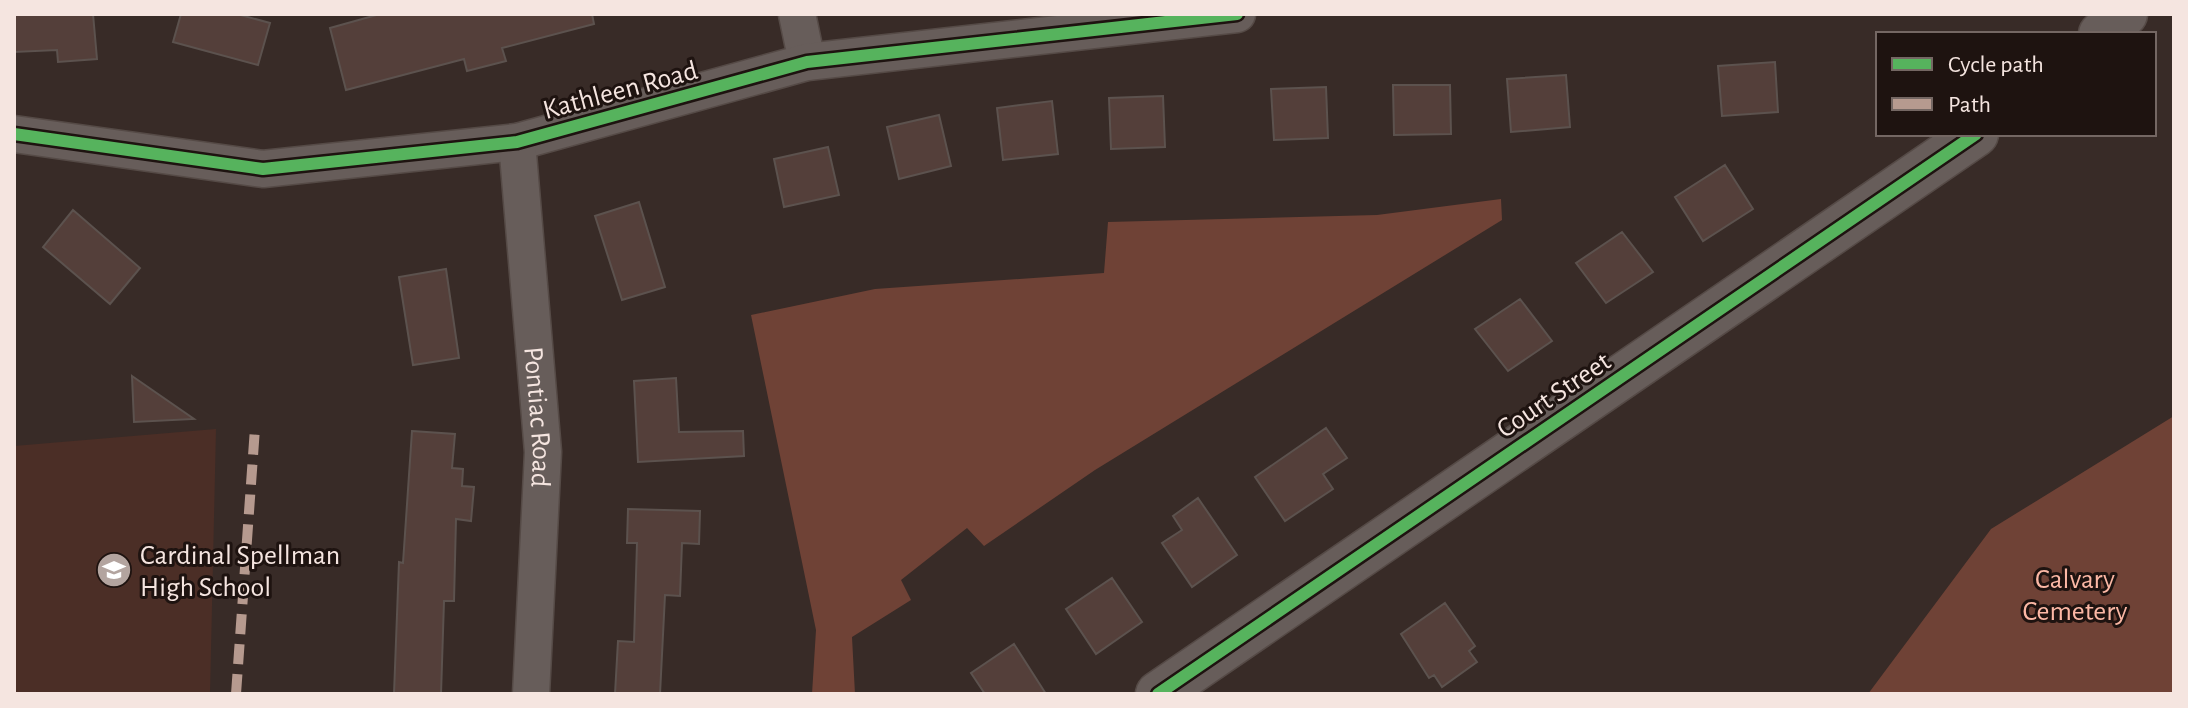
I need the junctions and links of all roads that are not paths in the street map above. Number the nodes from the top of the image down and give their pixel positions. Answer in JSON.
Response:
{"nodes":[{"id":1,"x":797,"y":14,"type":"edge"},
{"id":2,"x":1237,"y":14,"type":"edge"},
{"id":3,"x":2125,"y":14,"type":"edge"},
{"id":4,"x":2103,"y":32,"type":"edge"},
{"id":5,"x":807,"y":62,"type":"junction"},
{"id":6,"x":14,"y":134,"type":"edge"},
{"id":7,"x":1973,"y":136,"type":"edge"},
{"id":8,"x":517,"y":142,"type":"junction"},
{"id":9,"x":531,"y":694,"type":"edge"},
{"id":10,"x":1158,"y":694,"type":"edge"}],
"edges":[{"from":1,"to":5,"type":"street"},
{"from":2,"to":5,"type":"street","name":"Kathleen Road"},
{"from":3,"to":4,"type":"street"},
{"from":5,"to":8,"type":"street","name":"Kathleen Road"},
{"from":6,"to":8,"type":"street","name":"Kathleen Road"},
{"from":7,"to":10,"type":"street","name":"Court Street"},
{"from":8,"to":9,"type":"street","name":"Pontiac Road"}]}
